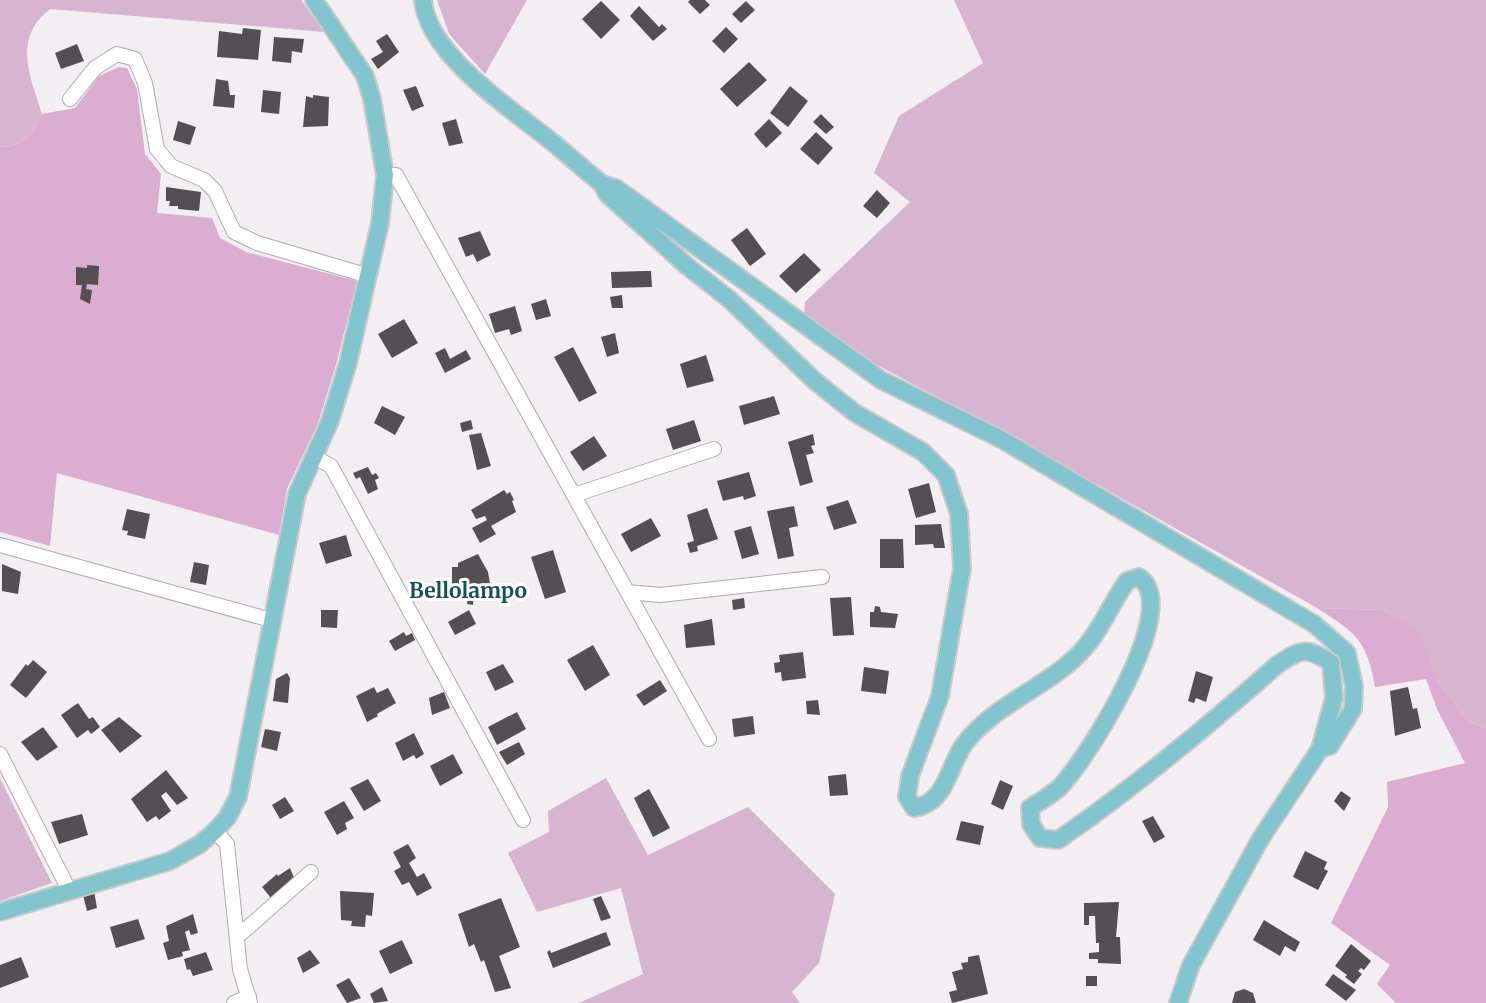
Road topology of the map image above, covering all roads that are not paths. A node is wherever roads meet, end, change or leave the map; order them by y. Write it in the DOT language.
graph roads {
  1 [pos="314,0"];
  2 [pos="423,0"];
  3 [pos="70,99"];
  4 [pos="384,175"];
  5 [pos="602,184"];
  6 [pos="369,276"];
  7 [pos="714,450"];
  8 [pos="314,457"];
  9 [pos="574,495"];
  10 [pos="0,545"];
  11 [pos="822,577"];
  12 [pos="628,592"];
  13 [pos="271,620"];
  14 [pos="709,739"];
  15 [pos="1320,749"];
  16 [pos="0,754"];
  17 [pos="523,820"];
  18 [pos="215,831"];
  19 [pos="311,872"];
  20 [pos="69,890"];
  21 [pos="0,912"];
  22 [pos="237,937"];
  23 [pos="249,1000"];
  24 [pos="234,1003"];
  25 [pos="1178,1003"];
  1 -- 4 [label="main road"];
  2 -- 5 [label="main road"];
  3 -- 6 [label="street"];
  4 -- 6 [label="main road"];
  4 -- 9 [label="street"];
  5 -- 15 [label="main road"];
  5 -- 15 [label="main road"];
  6 -- 8 [label="main road"];
  7 -- 9 [label="street"];
  8 -- 13 [label="main road"];
  8 -- 17 [label="street"];
  9 -- 12 [label="street"];
  10 -- 13 [label="street"];
  11 -- 12 [label="street"];
  12 -- 14 [label="street"];
  13 -- 18 [label="main road"];
  15 -- 25 [label="main road"];
  16 -- 20 [label="street"];
  18 -- 20 [label="main road"];
  18 -- 22 [label="street"];
  19 -- 22 [label="street"];
  20 -- 21 [label="main road"];
  22 -- 23 [label="street"];
  23 -- 24 [label="street"];
}
